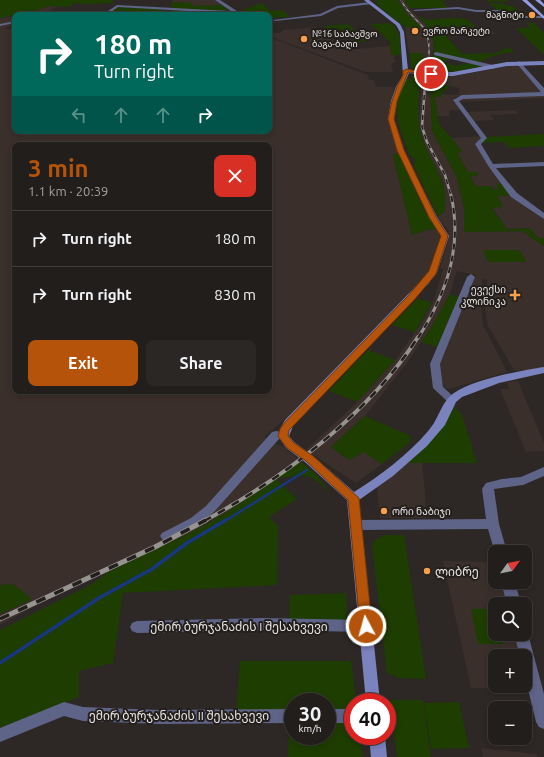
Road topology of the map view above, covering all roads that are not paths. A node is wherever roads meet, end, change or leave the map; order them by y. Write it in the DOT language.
graph roads {
  1 [pos="113,0"];
  2 [pos="217,0"];
  3 [pos="524,0"];
  4 [pos="537,0"];
  5 [pos="368,1"];
  6 [pos="117,6"];
  7 [pos="544,6"];
  8 [pos="168,7"];
  9 [pos="415,10"];
  10 [pos="108,12"];
  11 [pos="166,12"];
  12 [pos="217,12"];
  13 [pos="237,12"];
  14 [pos="543,17"];
  15 [pos="275,20"];
  16 [pos="12,23"];
  17 [pos="0,25"];
  18 [pos="436,54"];
  19 [pos="519,63"];
  20 [pos="544,63"];
  21 [pos="493,67"];
  22 [pos="406,71"];
  23 [pos="544,93"];
  24 [pos="544,164"];
  25 [pos="491,166"];
  26 [pos="544,217"];
  27 [pos="471,276"];
  28 [pos="544,370"];
  29 [pos="452,400"];
  30 [pos="283,436"];
  31 [pos="544,471"];
  32 [pos="353,498"];
  33 [pos="493,524"];
  34 [pos="356,525"];
  35 [pos="166,536"];
  36 [pos="499,545"];
  37 [pos="366,626"];
  38 [pos="136,627"];
  39 [pos="523,641"];
  40 [pos="372,693"];
  41 [pos="284,716"];
  42 [pos="544,722"];
  43 [pos="0,735"];
  44 [pos="378,745"];
  45 [pos="379,757"];
  1 -- 6 [label="street"];
  2 -- 13 [label="street"];
  3 -- 14 [label="main road"];
  4 -- 7 [label="main road"];
  5 -- 15 [label="street"];
  5 -- 22 [label="main road"];
  6 -- 8 [label="street"];
  6 -- 10 [label="street"];
  8 -- 11 [label="street"];
  8 -- 12 [label="street"];
  9 -- 14 [label="street"];
  16 -- 17 [label="street"];
  18 -- 21 [label="street"];
  19 -- 20 [label="main road"];
  19 -- 21 [label="main road"];
  19 -- 23 [label="street"];
  21 -- 22 [label="main road"];
  22 -- 30 [label="main road"];
  23 -- 25 [label="street"];
  24 -- 25 [label="street"];
  25 -- 26 [label="street"];
  27 -- 29 [label="street"];
  28 -- 29 [label="main road"];
  29 -- 32 [label="main road"];
  30 -- 32 [label="main road"];
  30 -- 35 [label="street"];
  31 -- 33 [label="street"];
  32 -- 34 [label="main road"];
  33 -- 34 [label="street"];
  33 -- 36 [label="street"];
  34 -- 37 [label="main road"];
  37 -- 38 [label="street, ემირ ბურჯანაძის I შესახვევი"];
  37 -- 40 [label="main road"];
  39 -- 42 [label="street"];
  41 -- 43 [label="street, ემირ ბურჯანაძის II შესახვევი"];
  44 -- 45 [label="main road"];
}
